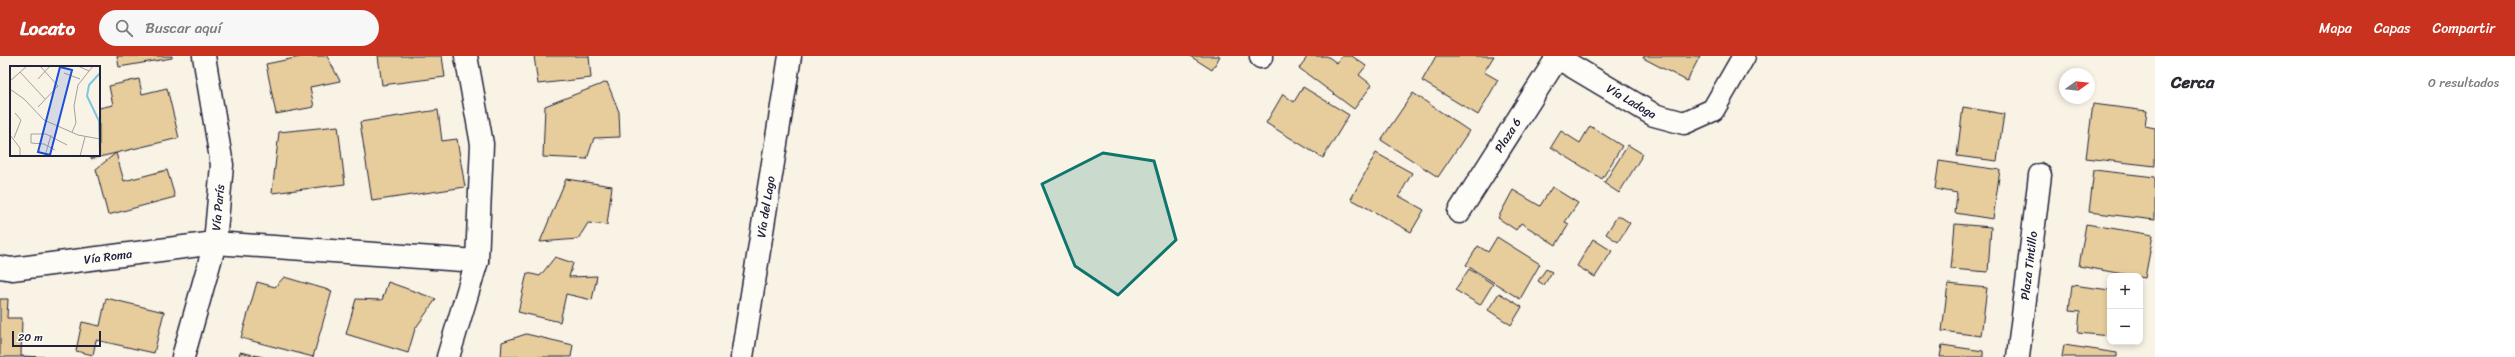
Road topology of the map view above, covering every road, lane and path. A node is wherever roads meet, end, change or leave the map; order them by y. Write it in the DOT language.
graph roads {
  1 [pos="204,56"];
  2 [pos="466,56"];
  3 [pos="790,56"];
  4 [pos="1744,56"];
  5 [pos="1556,57"];
  6 [pos="2040,175"];
  7 [pos="1459,212"];
  8 [pos="216,243"];
  9 [pos="477,261"];
  10 [pos="0,267"];
  11 [pos="183,357"];
  12 [pos="448,357"];
  13 [pos="742,357"];
  14 [pos="2018,357"];
  1 -- 8 [label="street, Vía París"];
  2 -- 9 [label="street"];
  3 -- 13 [label="street, Vía del Lago"];
  4 -- 5 [label="street, Vía Ladoga"];
  5 -- 7 [label="street, Plaza 6"];
  6 -- 14 [label="street, Plaza Tintillo"];
  8 -- 9 [label="street, Vía Roma"];
  8 -- 10 [label="street, Vía Roma"];
  8 -- 11 [label="street, Vía París"];
  9 -- 12 [label="street"];
}
